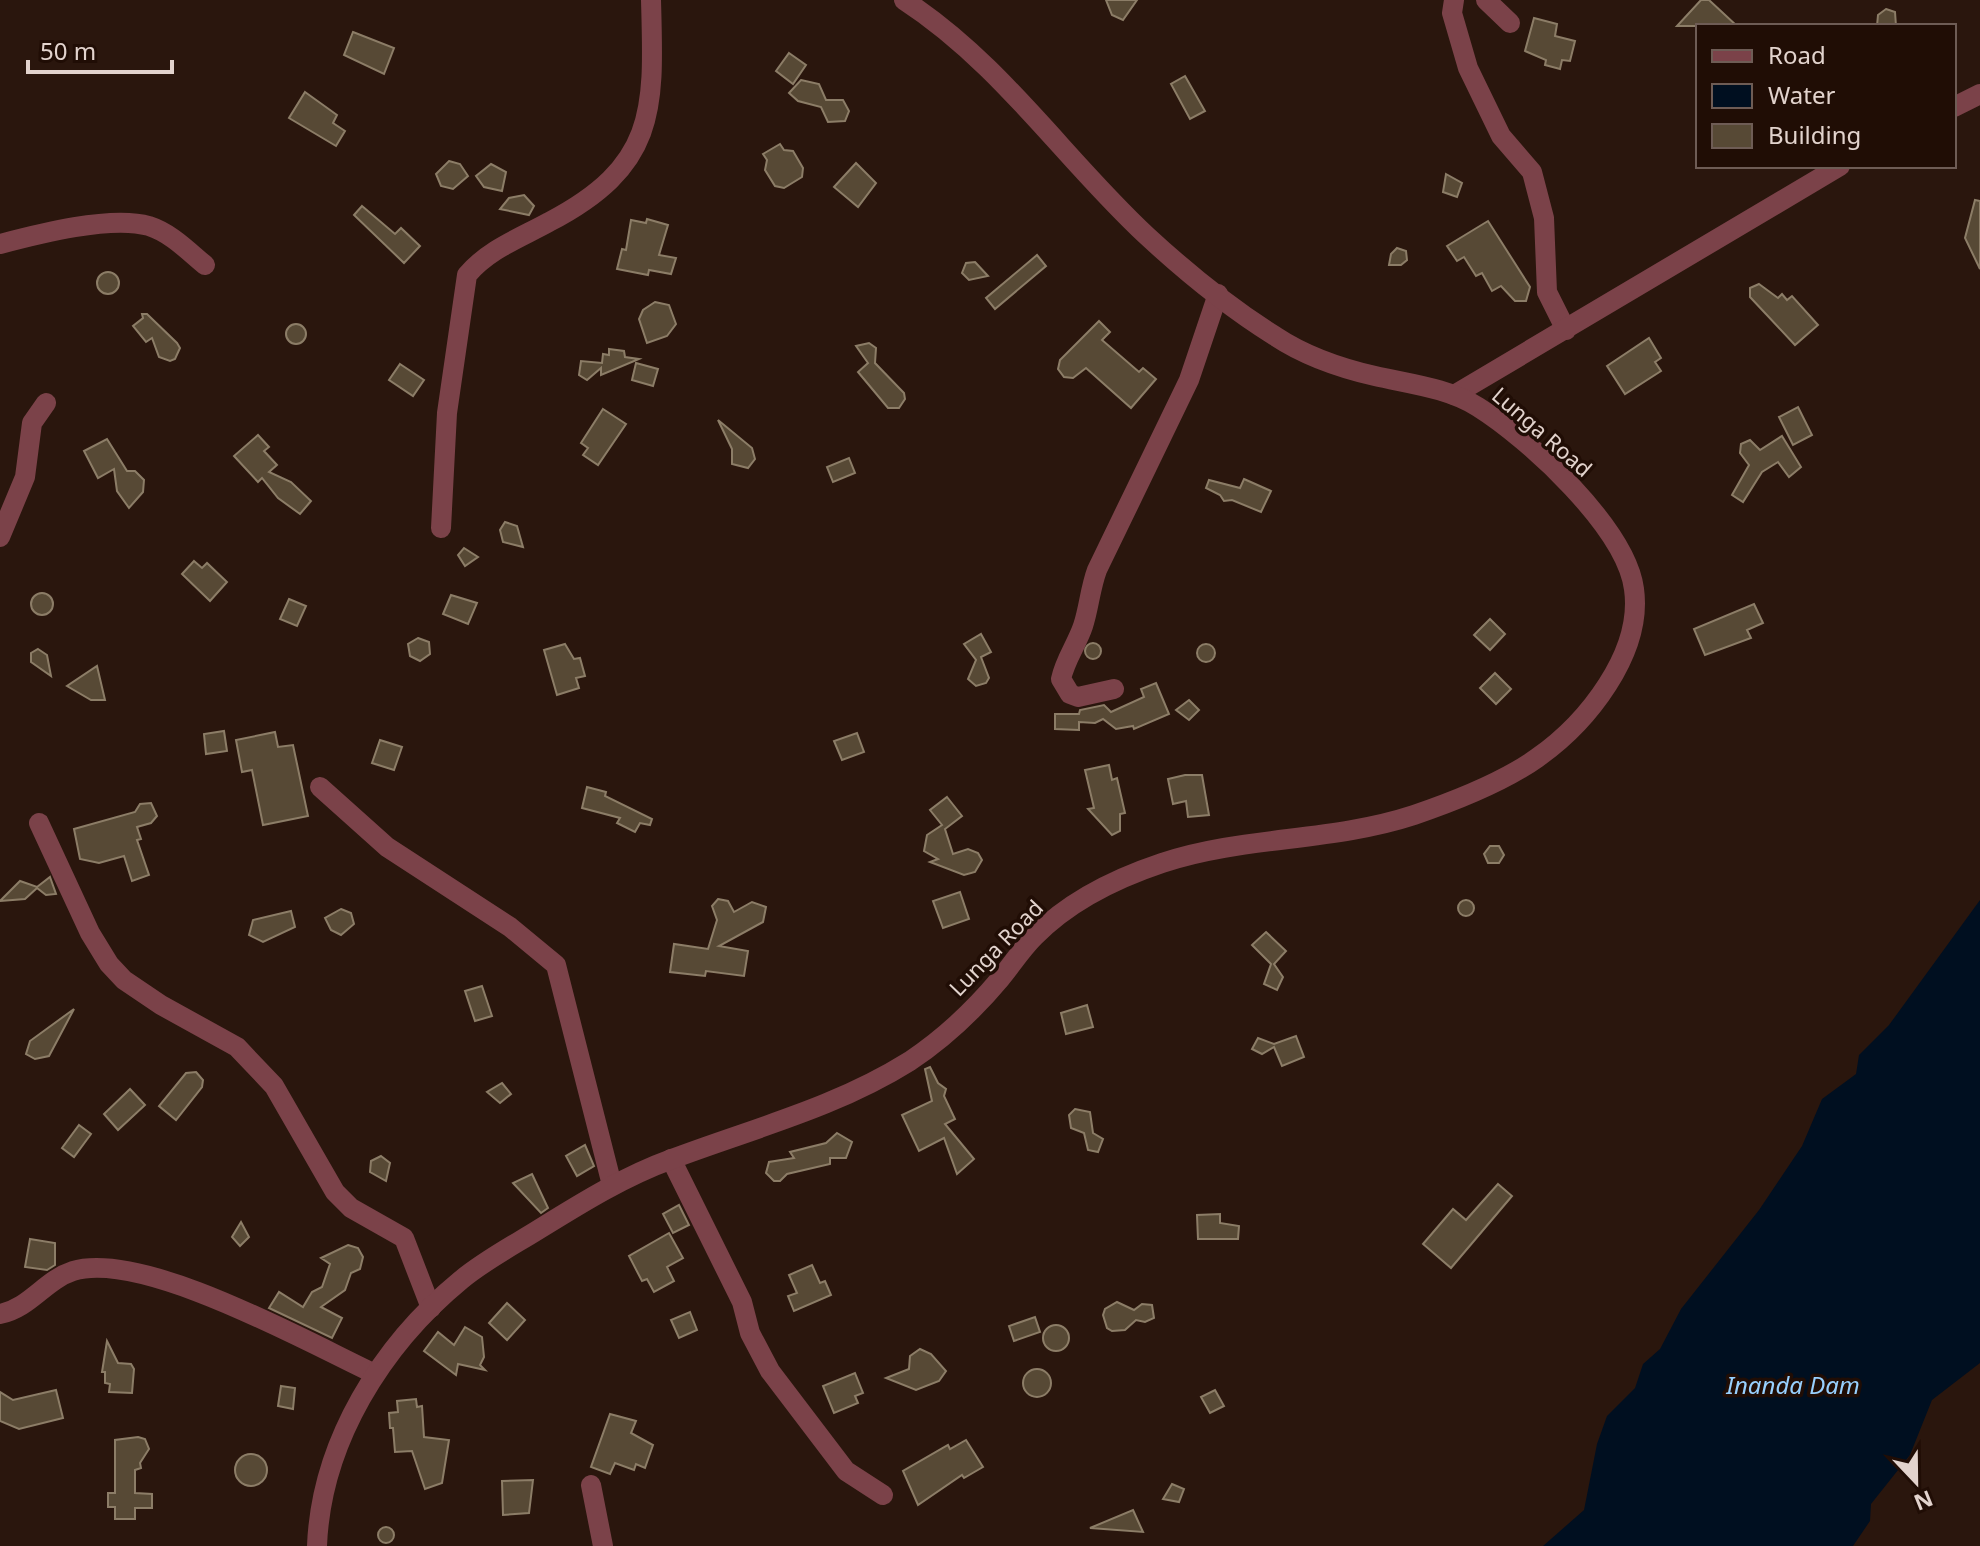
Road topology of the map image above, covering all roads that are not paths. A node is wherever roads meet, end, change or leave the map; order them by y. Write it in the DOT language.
graph roads {
  1 [pos="651,0"];
  2 [pos="904,0"];
  3 [pos="1454,0"];
  4 [pos="1486,0"];
  5 [pos="1510,23"];
  6 [pos="1980,94"];
  7 [pos="1956,106"];
  8 [pos="1837,168"];
  9 [pos="0,244"];
  10 [pos="205,265"];
  11 [pos="1218,294"];
  12 [pos="1566,330"];
  13 [pos="1454,395"];
  14 [pos="46,403"];
  15 [pos="441,528"];
  16 [pos="0,537"];
  17 [pos="1114,689"];
  18 [pos="320,787"];
  19 [pos="39,823"];
  20 [pos="671,1159"];
  21 [pos="612,1185"];
  22 [pos="431,1308"];
  23 [pos="0,1314"];
  24 [pos="375,1374"];
  25 [pos="591,1485"];
  26 [pos="883,1495"];
  27 [pos="317,1546"];
  28 [pos="603,1546"];
  1 -- 15 [label="street"];
  2 -- 11 [label="street, Lunga Road"];
  3 -- 12 [label="street"];
  4 -- 5 [label="street"];
  6 -- 7 [label="street"];
  8 -- 12 [label="street, Lunga Road"];
  9 -- 10 [label="street"];
  11 -- 13 [label="street, Lunga Road"];
  11 -- 17 [label="street"];
  12 -- 13 [label="street, Lunga Road"];
  13 -- 20 [label="street, Lunga Road"];
  14 -- 16 [label="street"];
  18 -- 21 [label="street"];
  19 -- 22 [label="street"];
  20 -- 21 [label="street, Lunga Road"];
  20 -- 26 [label="street"];
  21 -- 22 [label="street, Lunga Road"];
  22 -- 24 [label="street, Lunga Road"];
  23 -- 24 [label="street"];
  24 -- 27 [label="street, Lunga Road"];
  25 -- 28 [label="street"];
}
